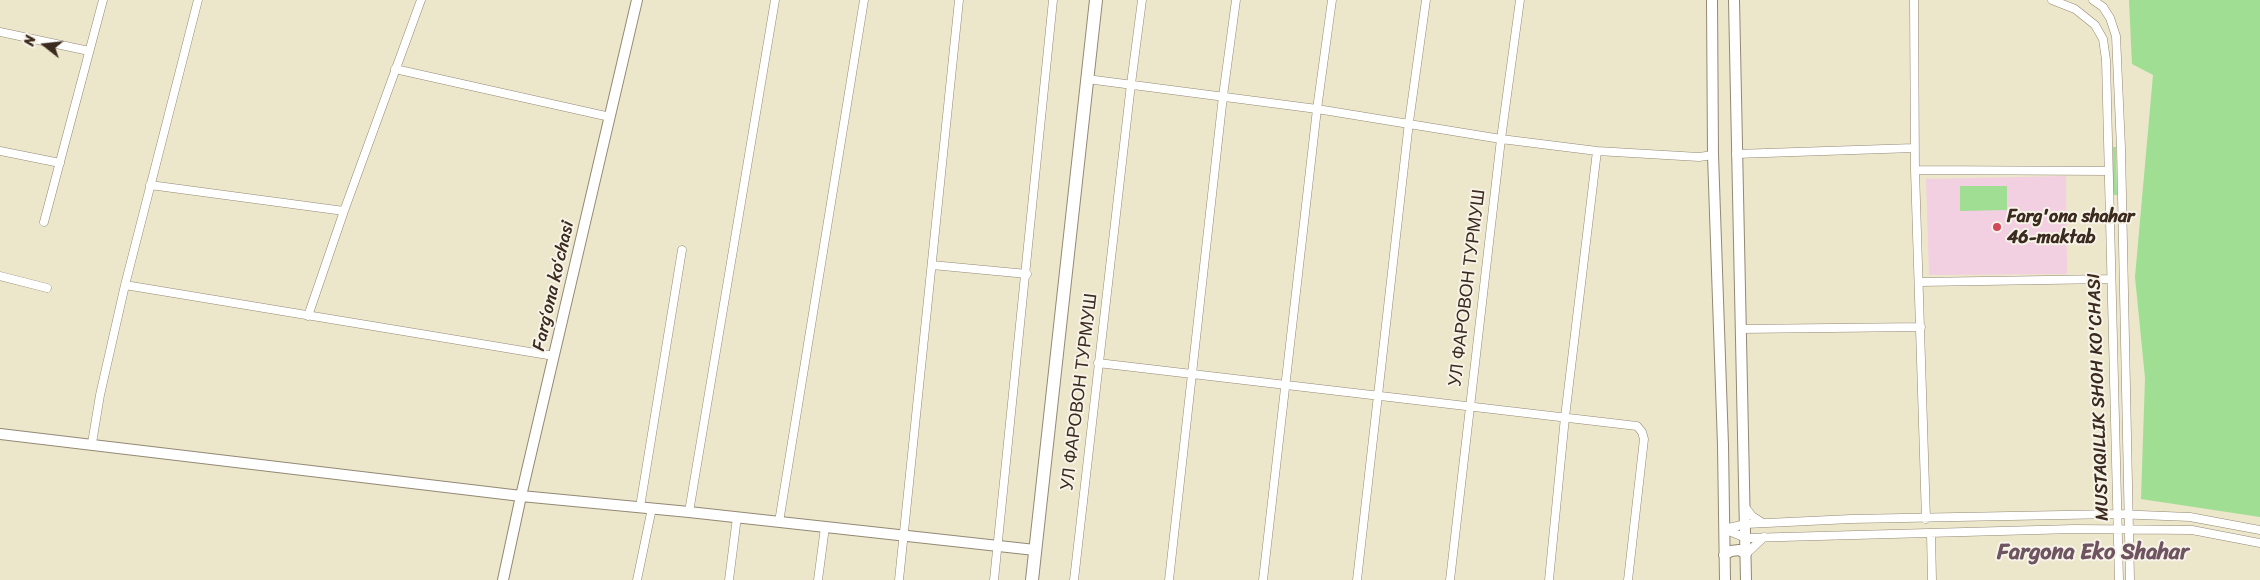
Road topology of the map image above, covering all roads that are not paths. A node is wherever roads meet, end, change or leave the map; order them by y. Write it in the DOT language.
graph roads {
  1 [pos="103,0"];
  2 [pos="198,0"];
  3 [pos="421,0"];
  4 [pos="637,0"];
  5 [pos="775,0"];
  6 [pos="864,0"];
  7 [pos="959,0"];
  8 [pos="1053,0"];
  9 [pos="1096,0"];
  10 [pos="1142,0"];
  11 [pos="1236,0"];
  12 [pos="1332,0"];
  13 [pos="1426,0"];
  14 [pos="1520,0"];
  15 [pos="1712,0"];
  16 [pos="1734,0"];
  17 [pos="1914,0"];
  18 [pos="2054,0"];
  19 [pos="2093,0"];
  20 [pos="0,32"];
  21 [pos="89,52"];
  22 [pos="395,69"];
  23 [pos="1087,79"];
  24 [pos="1130,84"];
  25 [pos="1223,96"];
  26 [pos="1317,109"];
  27 [pos="610,117"];
  28 [pos="1409,122"];
  29 [pos="1501,139"];
  30 [pos="1914,148"];
  31 [pos="1597,151"];
  32 [pos="0,152"];
  33 [pos="1736,154"];
  34 [pos="1713,155"];
  35 [pos="60,163"];
  36 [pos="1915,170"];
  37 [pos="2108,171"];
  38 [pos="150,185"];
  39 [pos="344,211"];
  40 [pos="44,222"];
  41 [pos="682,250"];
  42 [pos="932,265"];
  43 [pos="1027,274"];
  44 [pos="0,276"];
  45 [pos="2110,279"];
  46 [pos="1920,282"];
  47 [pos="124,284"];
  48 [pos="47,288"];
  49 [pos="308,316"];
  50 [pos="1921,327"];
  51 [pos="1740,329"];
  52 [pos="554,356"];
  53 [pos="1098,363"];
  54 [pos="1192,374"];
  55 [pos="1285,386"];
  56 [pos="1378,396"];
  57 [pos="1469,408"];
  58 [pos="1565,417"];
  59 [pos="0,434"];
  60 [pos="92,443"];
  61 [pos="521,496"];
  62 [pos="1745,506"];
  63 [pos="640,507"];
  64 [pos="652,508"];
  65 [pos="689,512"];
  66 [pos="2116,514"];
  67 [pos="2129,515"];
  68 [pos="737,517"];
  69 [pos="1926,519"];
  70 [pos="780,522"];
  71 [pos="1763,523"];
  72 [pos="1746,524"];
  73 [pos="825,527"];
  74 [pos="1724,529"];
  75 [pos="2118,529"];
  76 [pos="2129,529"];
  77 [pos="2260,530"];
  78 [pos="1931,534"];
  79 [pos="903,537"];
  80 [pos="1764,537"];
  81 [pos="1746,538"];
  82 [pos="2260,543"];
  83 [pos="998,547"];
  84 [pos="1035,550"];
  85 [pos="1746,554"];
  86 [pos="1724,555"];
  87 [pos="503,580"];
  88 [pos="637,580"];
  89 [pos="729,580"];
  90 [pos="818,580"];
  91 [pos="899,580"];
  92 [pos="994,580"];
  93 [pos="1032,580"];
  94 [pos="1074,580"];
  95 [pos="1169,580"];
  96 [pos="1263,580"];
  97 [pos="1357,580"];
  98 [pos="1450,580"];
  99 [pos="1549,580"];
  100 [pos="1628,580"];
  101 [pos="1725,580"];
  102 [pos="1746,580"];
  103 [pos="1932,580"];
  104 [pos="2119,580"];
  105 [pos="2130,580"];
  1 -- 21 [label="street"];
  2 -- 38 [label="street"];
  3 -- 22 [label="street"];
  4 -- 27 [label="street, Fargʻona koʻchasi"];
  5 -- 65 [label="street"];
  6 -- 70 [label="street"];
  7 -- 42 [label="street"];
  8 -- 43 [label="street"];
  9 -- 23 [label="main road"];
  10 -- 24 [label="street, УЛ ФАРОВОН ТУРМУШ"];
  11 -- 25 [label="street"];
  12 -- 26 [label="street"];
  13 -- 28 [label="street"];
  14 -- 29 [label="street, УЛ ФАРОВОН ТУРМУШ"];
  15 -- 34 [label="street"];
  16 -- 33 [label="street"];
  17 -- 30 [label="street"];
  18 -- 37 [label="street, MUSTAQILLIK SHOH KO'CHASI"];
  19 -- 67 [label="street, MUSTAQILLIK SHOH KO'CHASI"];
  20 -- 21 [label="street"];
  21 -- 35 [label="street"];
  22 -- 27 [label="street"];
  22 -- 39 [label="street"];
  23 -- 24 [label="street"];
  23 -- 84 [label="main road"];
  24 -- 25 [label="street"];
  24 -- 53 [label="street, УЛ ФАРОВОН ТУРМУШ"];
  25 -- 26 [label="street"];
  25 -- 54 [label="street"];
  26 -- 28 [label="street"];
  26 -- 55 [label="street"];
  27 -- 52 [label="street, Fargʻona koʻchasi"];
  28 -- 29 [label="street"];
  28 -- 56 [label="street"];
  29 -- 31 [label="street"];
  29 -- 57 [label="street, УЛ ФАРОВОН ТУРМУШ"];
  30 -- 33 [label="street"];
  30 -- 36 [label="street"];
  31 -- 34 [label="street"];
  31 -- 58 [label="street"];
  32 -- 35 [label="street"];
  33 -- 51 [label="street"];
  34 -- 74 [label="street"];
  35 -- 40 [label="street"];
  36 -- 37 [label="street"];
  36 -- 46 [label="street"];
  37 -- 45 [label="street, MUSTAQILLIK SHOH KO'CHASI"];
  38 -- 39 [label="street"];
  38 -- 47 [label="street"];
  39 -- 49 [label="street"];
  41 -- 63 [label="street"];
  42 -- 43 [label="street"];
  42 -- 79 [label="street"];
  43 -- 83 [label="street"];
  44 -- 48 [label="street"];
  45 -- 46 [label="street"];
  45 -- 66 [label="street, MUSTAQILLIK SHOH KO'CHASI"];
  46 -- 50 [label="street"];
  47 -- 49 [label="street"];
  47 -- 60 [label="street"];
  49 -- 52 [label="street"];
  50 -- 51 [label="street"];
  50 -- 69 [label="street"];
  51 -- 62 [label="street"];
  52 -- 61 [label="street, Fargʻona koʻchasi"];
  53 -- 54 [label="street"];
  53 -- 94 [label="street, УЛ ФАРОВОН ТУРМУШ"];
  54 -- 55 [label="street"];
  54 -- 95 [label="street"];
  55 -- 56 [label="street"];
  55 -- 96 [label="street"];
  56 -- 57 [label="street"];
  56 -- 97 [label="street"];
  57 -- 58 [label="street"];
  57 -- 98 [label="street, УЛ ФАРОВОН ТУРМУШ"];
  58 -- 99 [label="street"];
  58 -- 100 [label="street"];
  59 -- 60 [label="street"];
  60 -- 61 [label="street"];
  61 -- 63 [label="street"];
  61 -- 87 [label="street, Fargʻona koʻchasi"];
  62 -- 71 [label="street"];
  62 -- 72 [label="street"];
  63 -- 64 [label="street"];
  64 -- 65 [label="street"];
  64 -- 88 [label="street"];
  65 -- 68 [label="street"];
  66 -- 67 [label="street"];
  66 -- 69 [label="street"];
  66 -- 75 [label="street, MUSTAQILLIK SHOH KO'CHASI"];
  67 -- 76 [label="street, MUSTAQILLIK SHOH KO'CHASI"];
  67 -- 77 [label="street"];
  68 -- 70 [label="street"];
  68 -- 89 [label="street"];
  69 -- 71 [label="street"];
  70 -- 73 [label="street"];
  71 -- 72 [label="street"];
  72 -- 74 [label="street"];
  72 -- 81 [label="street"];
  73 -- 79 [label="street"];
  73 -- 90 [label="street"];
  74 -- 81 [label="street"];
  74 -- 86 [label="street"];
  75 -- 76 [label="street"];
  75 -- 78 [label="street"];
  75 -- 104 [label="street, MUSTAQILLIK SHOH KO'CHASI"];
  76 -- 82 [label="street"];
  76 -- 105 [label="street, MUSTAQILLIK SHOH KO'CHASI"];
  78 -- 80 [label="street"];
  78 -- 103 [label="street"];
  79 -- 83 [label="street"];
  79 -- 91 [label="street"];
  80 -- 81 [label="street"];
  80 -- 85 [label="street"];
  81 -- 85 [label="street"];
  83 -- 84 [label="street"];
  83 -- 92 [label="street"];
  84 -- 93 [label="main road"];
  85 -- 86 [label="street"];
  85 -- 102 [label="street"];
  86 -- 101 [label="street"];
}
